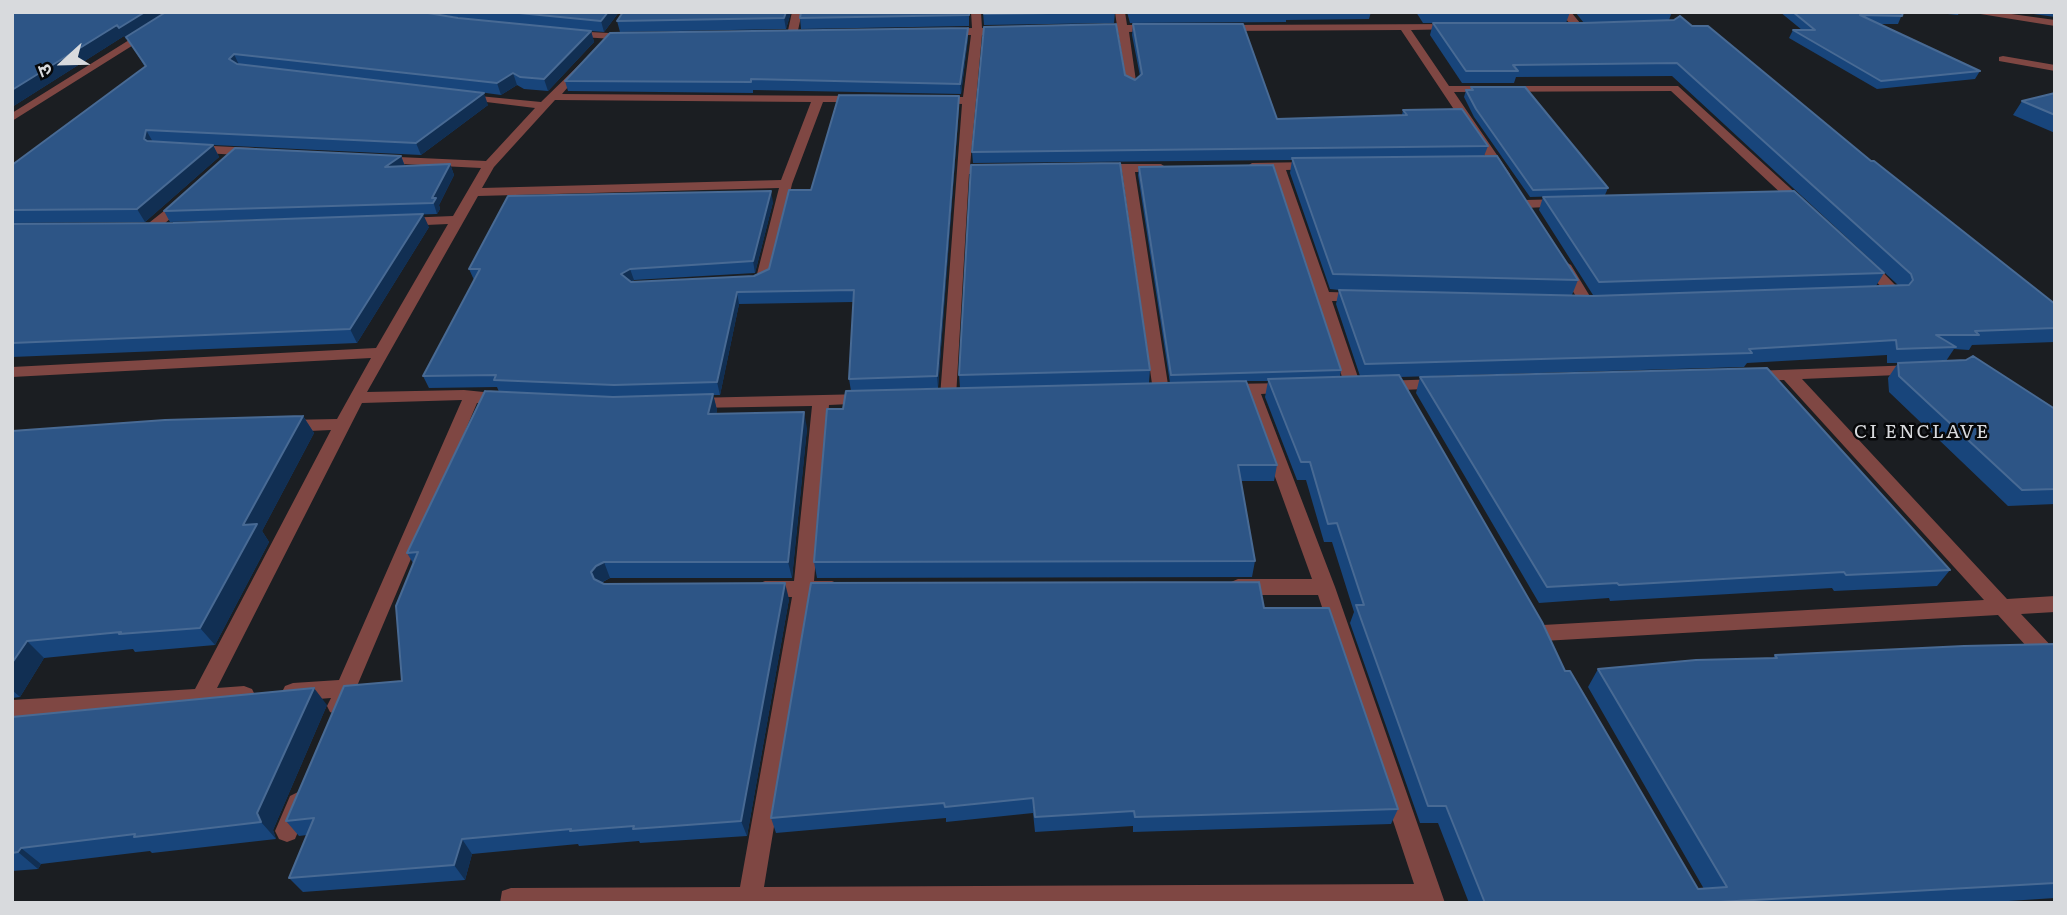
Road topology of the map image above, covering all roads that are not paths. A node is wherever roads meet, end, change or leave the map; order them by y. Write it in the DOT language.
graph roads {
  1 [pos="181,12"];
  2 [pos="797,12"];
  3 [pos="976,12"];
  4 [pos="1120,12"];
  5 [pos="1565,12"];
  6 [pos="1973,12"];
  7 [pos="620,21"];
  8 [pos="2055,23"];
  9 [pos="1404,27"];
  10 [pos="1472,27"];
  11 [pos="1163,28"];
  12 [pos="1203,28"];
  13 [pos="1593,28"];
  14 [pos="1123,29"];
  15 [pos="1567,29"];
  16 [pos="1580,29"];
  17 [pos="1083,30"];
  18 [pos="1017,31"];
  19 [pos="977,32"];
  20 [pos="555,33"];
  21 [pos="938,33"];
  22 [pos="779,35"];
  23 [pos="792,35"];
  24 [pos="806,35"];
  25 [pos="635,37"];
  26 [pos="599,48"];
  27 [pos="2003,59"];
  28 [pos="2055,68"];
  29 [pos="1133,86"];
  30 [pos="1447,89"];
  31 [pos="449,95"];
  32 [pos="818,99"];
  33 [pos="872,99"];
  34 [pos="927,100"];
  35 [pos="968,101"];
  36 [pos="548,102"];
  37 [pos="12,118"];
  38 [pos="184,149"];
  39 [pos="237,152"];
  40 [pos="263,153"];
  41 [pos="369,159"];
  42 [pos="489,165"];
  43 [pos="1320,166"];
  44 [pos="1169,167"];
  45 [pos="1238,167"];
  46 [pos="1279,167"];
  47 [pos="1087,168"];
  48 [pos="1128,168"];
  49 [pos="218,169"];
  50 [pos="1004,169"];
  51 [pos="963,170"];
  52 [pos="786,184"];
  53 [pos="198,186"];
  54 [pos="474,192"];
  55 [pos="1766,197"];
  56 [pos="1793,197"];
  57 [pos="1579,203"];
  58 [pos="1813,215"];
  59 [pos="457,220"];
  60 [pos="388,222"];
  61 [pos="170,229"];
  62 [pos="1853,252"];
  63 [pos="1560,259"];
  64 [pos="729,282"];
  65 [pos="1876,294"];
  66 [pos="1323,296"];
  67 [pos="1378,298"];
  68 [pos="1587,302"];
  69 [pos="381,353"];
  70 [pos="1927,370"];
  71 [pos="12,372"];
  72 [pos="1789,375"];
  73 [pos="1734,377"];
  74 [pos="1455,384"];
  75 [pos="1400,385"];
  76 [pos="1302,387"];
  77 [pos="1251,389"];
  78 [pos="1212,390"];
  79 [pos="1161,391"];
  80 [pos="949,397"];
  81 [pos="356,398"];
  82 [pos="471,398"];
  83 [pos="885,398"];
  84 [pos="524,400"];
  85 [pos="821,400"];
  86 [pos="672,404"];
  87 [pos="1413,409"];
  88 [pos="343,424"];
  89 [pos="274,426"];
  90 [pos="1215,587"];
  91 [pos="1325,587"];
  92 [pos="748,589"];
  93 [pos="803,589"];
  94 [pos="858,589"];
  95 [pos="2055,604"];
  96 [pos="2002,606"];
  97 [pos="1556,656"];
  98 [pos="2055,664"];
  99 [pos="346,688"];
  100 [pos="201,698"];
  101 [pos="12,709"];
  102 [pos="331,724"];
  103 [pos="306,783"];
  104 [pos="287,831"];
  105 [pos="750,899"];
  106 [pos="1432,899"];
  107 [pos="511,900"];
  1 -- 37 [label="street"];
  2 -- 23 [label="street"];
  3 -- 19 [label="street"];
  4 -- 14 [label="street"];
  5 -- 16 [label="street"];
  6 -- 8 [label="street"];
  7 -- 26 [label="street"];
  9 -- 10 [label="street"];
  9 -- 12 [label="street"];
  9 -- 30 [label="street"];
  11 -- 14 [label="street"];
  13 -- 16 [label="street"];
  14 -- 17 [label="street"];
  14 -- 29 [label="street"];
  15 -- 16 [label="street"];
  18 -- 19 [label="street"];
  19 -- 21 [label="street"];
  19 -- 35 [label="street"];
  20 -- 26 [label="street"];
  22 -- 23 [label="street"];
  23 -- 24 [label="street"];
  25 -- 26 [label="street"];
  26 -- 36 [label="street"];
  27 -- 28 [label="street"];
  30 -- 56 [label="street"];
  30 -- 57 [label="street"];
  31 -- 36 [label="street"];
  32 -- 33 [label="street"];
  32 -- 36 [label="street"];
  32 -- 52 [label="street"];
  34 -- 35 [label="street"];
  35 -- 51 [label="street"];
  36 -- 42 [label="street"];
  38 -- 39 [label="street"];
  39 -- 40 [label="street"];
  39 -- 49 [label="street"];
  41 -- 42 [label="street"];
  42 -- 54 [label="street"];
  43 -- 46 [label="street"];
  44 -- 48 [label="street"];
  45 -- 46 [label="street"];
  46 -- 66 [label="street"];
  47 -- 48 [label="street"];
  48 -- 79 [label="street"];
  50 -- 51 [label="street"];
  51 -- 80 [label="street"];
  52 -- 54 [label="street"];
  52 -- 64 [label="street"];
  53 -- 61 [label="street"];
  54 -- 59 [label="street"];
  55 -- 56 [label="street"];
  56 -- 58 [label="street"];
  59 -- 60 [label="street"];
  59 -- 69 [label="street"];
  62 -- 65 [label="street"];
  63 -- 68 [label="street"];
  66 -- 67 [label="street"];
  66 -- 75 [label="street"];
  69 -- 71 [label="street"];
  69 -- 81 [label="street"];
  70 -- 72 [label="street"];
  72 -- 73 [label="street"];
  72 -- 96 [label="street"];
  74 -- 75 [label="street"];
  75 -- 87 [label="street"];
  76 -- 77 [label="street"];
  77 -- 78 [label="street"];
  77 -- 91 [label="street"];
  81 -- 82 [label="street"];
  81 -- 88 [label="street"];
  82 -- 84 [label="street"];
  82 -- 99 [label="street"];
  83 -- 85 [label="street"];
  85 -- 86 [label="street"];
  85 -- 93 [label="street"];
  88 -- 89 [label="street"];
  88 -- 100 [label="street"];
  90 -- 91 [label="street"];
  91 -- 106 [label="street"];
  92 -- 93 [label="street"];
  93 -- 94 [label="street"];
  93 -- 105 [label="street"];
  95 -- 96 [label="street"];
  96 -- 97 [label="street"];
  96 -- 98 [label="street"];
  99 -- 100 [label="street"];
  99 -- 102 [label="street"];
  100 -- 101 [label="street"];
  103 -- 104 [label="street"];
  105 -- 106 [label="street"];
  105 -- 107 [label="street"];
}
